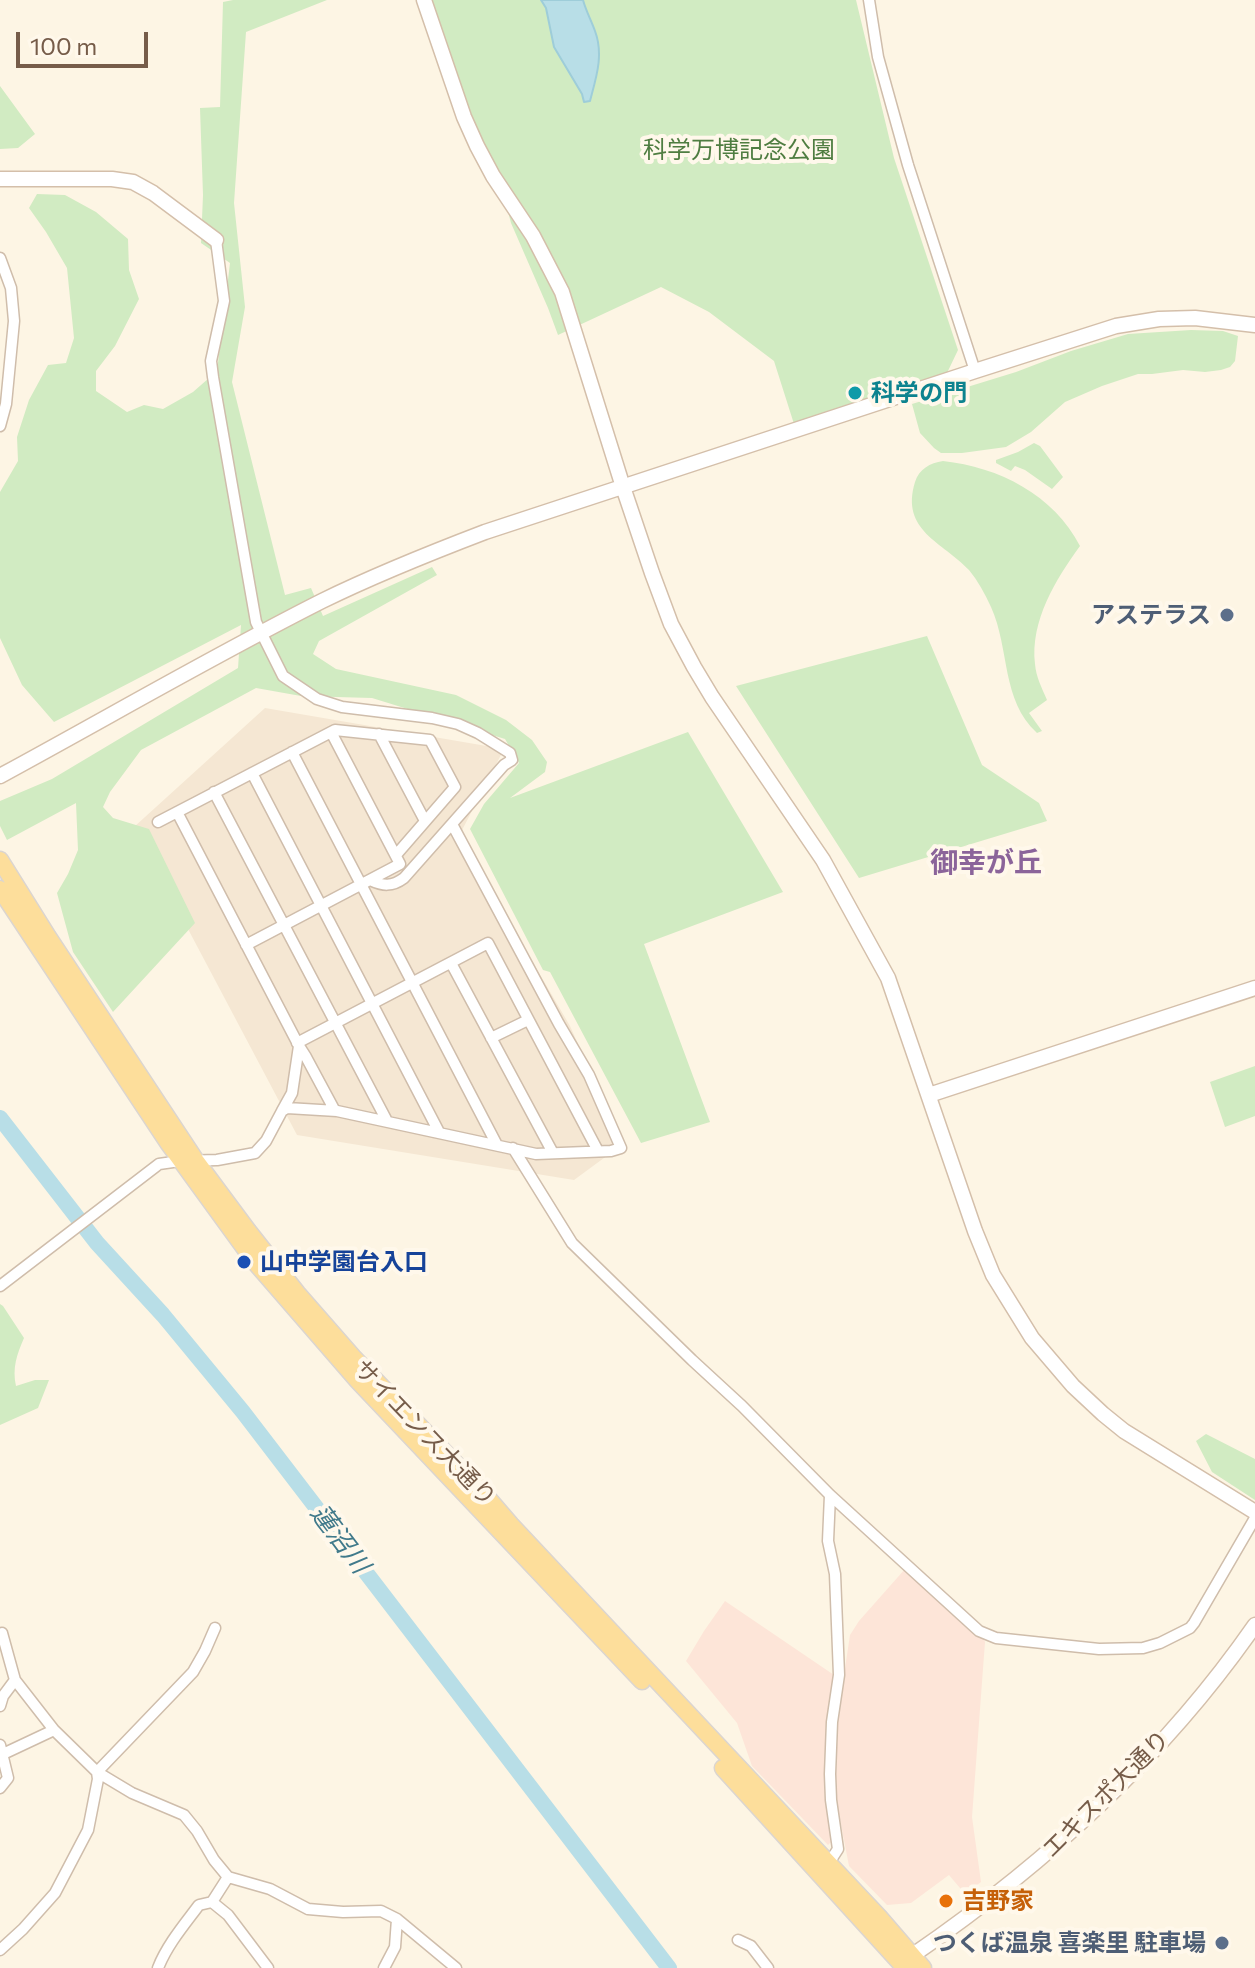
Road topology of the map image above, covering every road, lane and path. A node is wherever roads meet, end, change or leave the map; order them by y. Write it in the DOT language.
graph roads {
  1 [pos="424,0"];
  2 [pos="869,0"];
  3 [pos="0,179"];
  4 [pos="216,240"];
  5 [pos="0,258"];
  6 [pos="1255,325"];
  7 [pos="975,371"];
  8 [pos="4,376"];
  9 [pos="0,426"];
  10 [pos="623,487"];
  11 [pos="260,633"];
  12 [pos="331,732"];
  13 [pos="379,734"];
  14 [pos="292,752"];
  15 [pos="252,773"];
  16 [pos="0,776"];
  17 [pos="214,792"];
  18 [pos="177,812"];
  19 [pos="425,821"];
  20 [pos="158,822"];
  21 [pos="452,824"];
  22 [pos="396,855"];
  23 [pos="0,860"];
  24 [pos="365,882"];
  25 [pos="0,889"];
  26 [pos="321,906"];
  27 [pos="284,925"];
  28 [pos="246,945"];
  29 [pos="451,963"];
  30 [pos="412,983"];
  31 [pos="1255,988"];
  32 [pos="372,1004"];
  33 [pos="528,1020"];
  34 [pos="335,1023"];
  35 [pos="491,1038"];
  36 [pos="298,1045"];
  37 [pos="929,1095"];
  38 [pos="282,1111"];
  39 [pos="335,1111"];
  40 [pos="387,1121"];
  41 [pos="439,1132"];
  42 [pos="497,1145"];
  43 [pos="513,1148"];
  44 [pos="598,1151"];
  45 [pos="553,1153"];
  46 [pos="188,1161"];
  47 [pos="0,1286"];
  48 [pos="830,1495"];
  49 [pos="1255,1512"];
  50 [pos="1255,1518"];
  51 [pos="1255,1625"];
  52 [pos="215,1628"];
  53 [pos="0,1634"];
  54 [pos="15,1680"];
  55 [pos="0,1706"];
  56 [pos="54,1730"];
  57 [pos="1,1750"];
  58 [pos="97,1772"];
  59 [pos="0,1788"];
  60 [pos="824,1868"];
  61 [pos="228,1877"];
  62 [pos="212,1902"];
  63 [pos="397,1919"];
  64 [pos="738,1940"];
  65 [pos="0,1950"];
  66 [pos="907,1964"];
  67 [pos="158,1968"];
  68 [pos="268,1968"];
  69 [pos="384,1968"];
  70 [pos="456,1968"];
  71 [pos="768,1968"];
  1 -- 10 [label="street"];
  2 -- 7 [label="street"];
  3 -- 4 [label="street"];
  4 -- 11 [label="street"];
  5 -- 8 [label="street"];
  6 -- 7 [label="street"];
  7 -- 10 [label="street"];
  8 -- 9 [label="street"];
  10 -- 11 [label="street"];
  10 -- 37 [label="street"];
  11 -- 16 [label="street"];
  11 -- 21 [label="street"];
  12 -- 13 [label="street"];
  12 -- 14 [label="street"];
  12 -- 22 [label="street"];
  13 -- 19 [label="street"];
  13 -- 19 [label="street"];
  14 -- 15 [label="street"];
  14 -- 24 [label="street"];
  15 -- 17 [label="street"];
  15 -- 26 [label="street"];
  17 -- 18 [label="street"];
  17 -- 27 [label="street"];
  18 -- 20 [label="street"];
  18 -- 28 [label="street"];
  19 -- 22 [label="street"];
  21 -- 24 [label="street"];
  21 -- 44 [label="street"];
  22 -- 24 [label="street"];
  23 -- 46 [label="main road, サイエンス大通り"];
  24 -- 26 [label="street"];
  24 -- 30 [label="street"];
  25 -- 46 [label="main road, サイエンス大通り"];
  26 -- 27 [label="street"];
  26 -- 32 [label="street"];
  27 -- 28 [label="street"];
  27 -- 34 [label="street"];
  28 -- 36 [label="street"];
  29 -- 30 [label="street"];
  29 -- 33 [label="street"];
  29 -- 35 [label="street"];
  30 -- 32 [label="street"];
  30 -- 42 [label="street"];
  31 -- 37 [label="street"];
  32 -- 34 [label="street"];
  32 -- 41 [label="street"];
  33 -- 35 [label="street"];
  33 -- 44 [label="street"];
  34 -- 36 [label="street"];
  34 -- 40 [label="street"];
  35 -- 45 [label="street"];
  36 -- 38 [label="street"];
  36 -- 39 [label="street"];
  37 -- 49 [label="street"];
  38 -- 39 [label="street"];
  38 -- 46 [label="street"];
  39 -- 40 [label="street"];
  40 -- 41 [label="street"];
  41 -- 42 [label="street"];
  42 -- 43 [label="street"];
  43 -- 45 [label="street"];
  43 -- 48 [label="street"];
  44 -- 45 [label="street"];
  46 -- 47 [label="street"];
  46 -- 60 [label="main road, サイエンス大通り"];
  48 -- 50 [label="street"];
  48 -- 60 [label="street"];
  51 -- 66 [label="street, エキスポ大通り"];
  52 -- 58 [label="street"];
  53 -- 54 [label="street"];
  54 -- 55 [label="street"];
  54 -- 56 [label="street"];
  56 -- 57 [label="street"];
  56 -- 58 [label="street"];
  57 -- 59 [label="street"];
  58 -- 61 [label="street"];
  58 -- 65 [label="street"];
  60 -- 66 [label="main road, サイエンス大通り"];
  61 -- 62 [label="street"];
  61 -- 63 [label="street"];
  62 -- 67 [label="street"];
  62 -- 68 [label="street"];
  63 -- 69 [label="street"];
  63 -- 70 [label="street"];
  64 -- 71 [label="street"];
}
